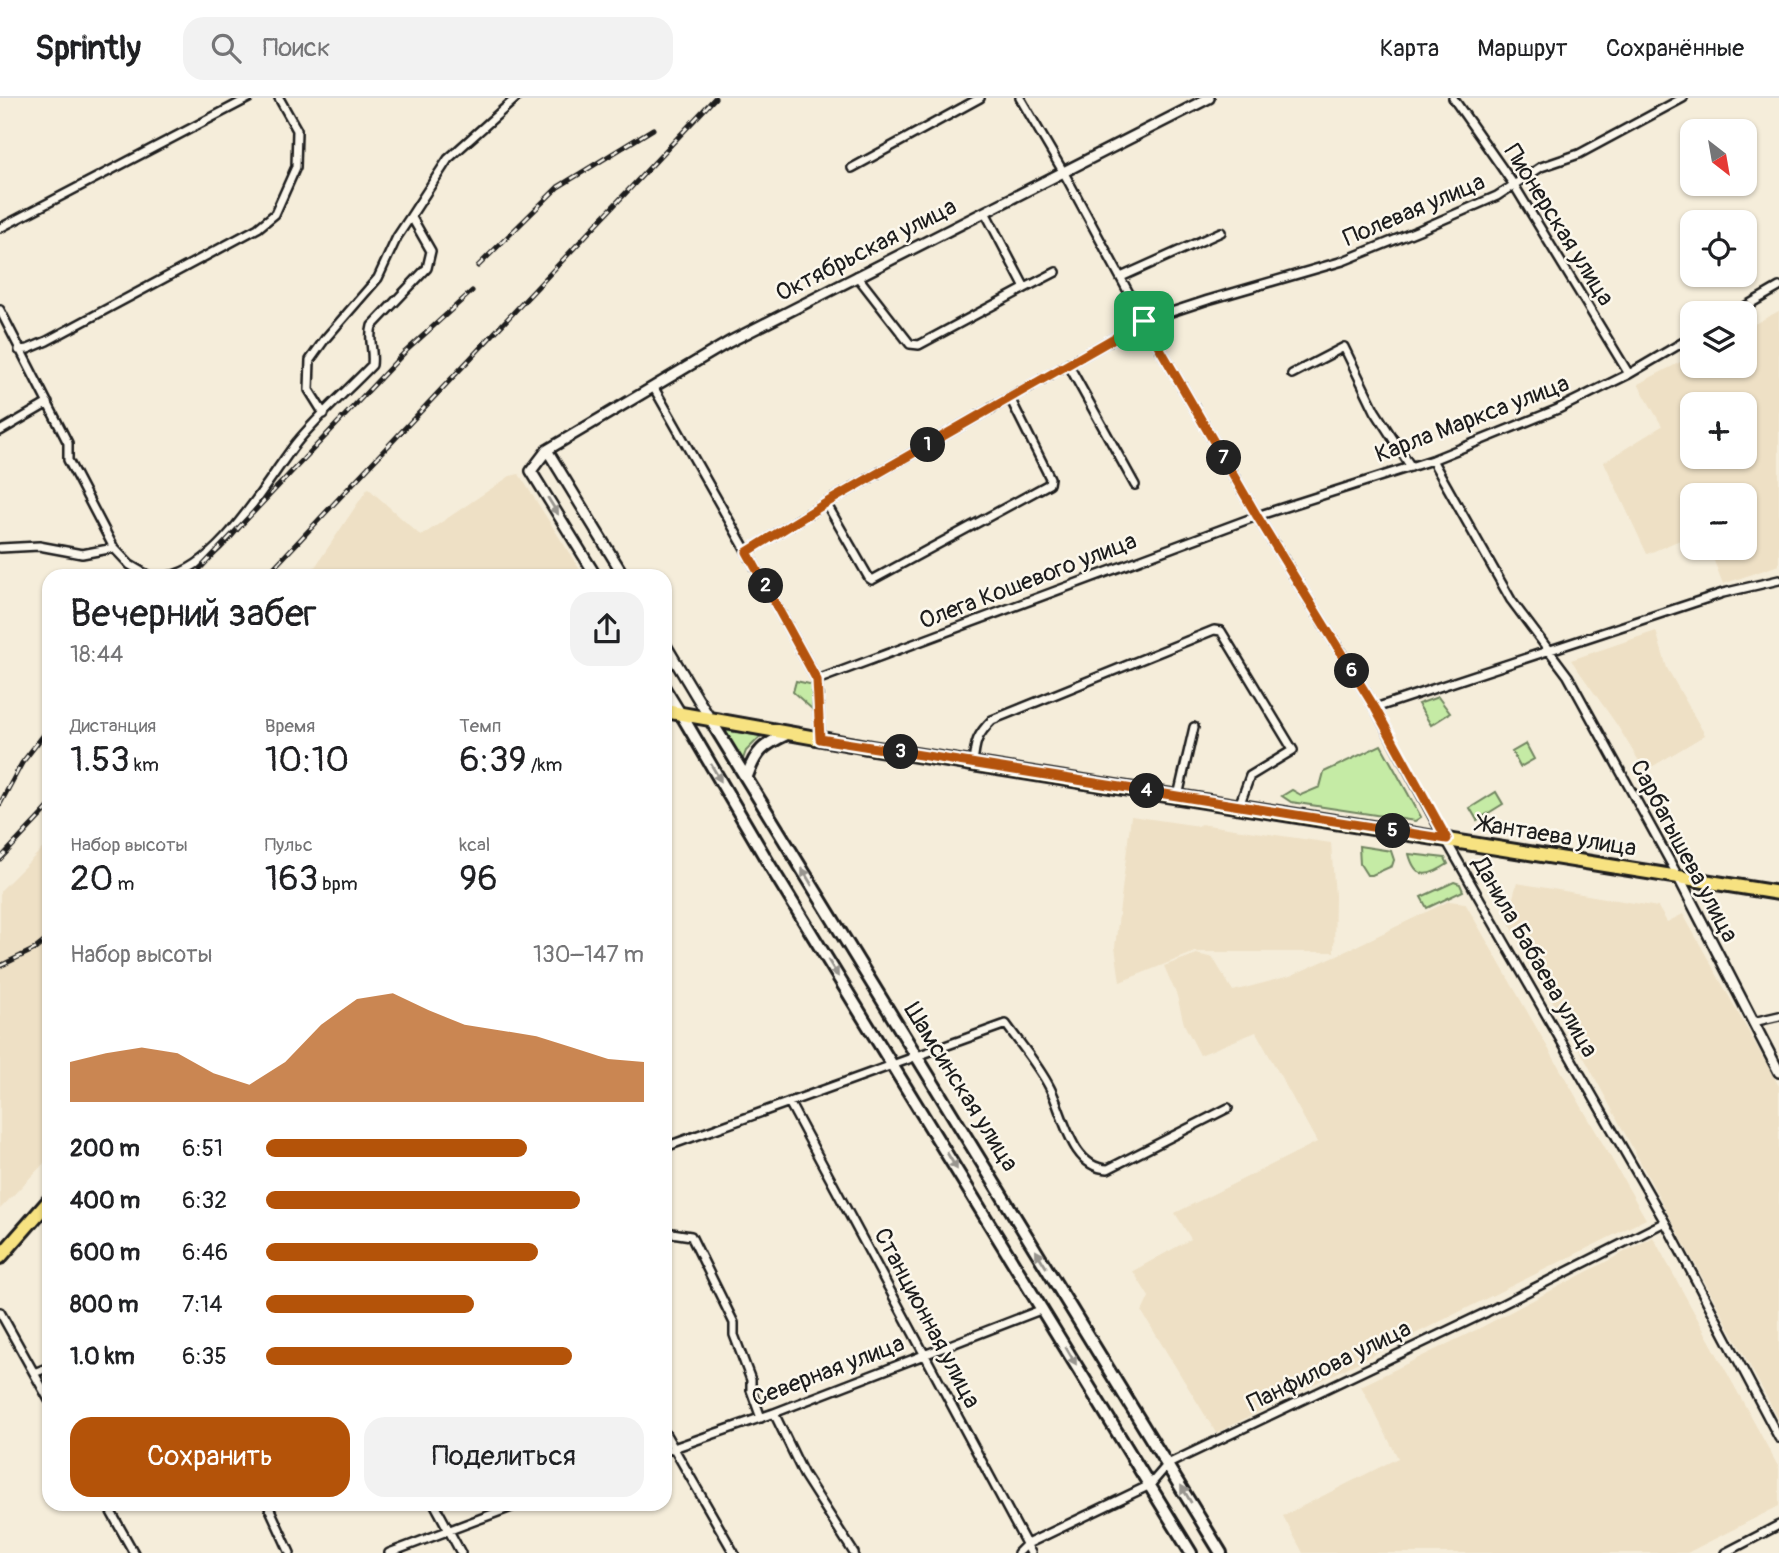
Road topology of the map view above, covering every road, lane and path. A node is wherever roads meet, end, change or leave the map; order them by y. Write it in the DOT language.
graph roads {
  1 [pos="249,98"];
  2 [pos="279,98"];
  3 [pos="516,98"];
  4 [pos="980,98"];
  5 [pos="1020,98"];
  6 [pos="1209,98"];
  7 [pos="1453,98"];
  8 [pos="1682,98"];
  9 [pos="1670,101"];
  10 [pos="852,168"];
  11 [pos="1064,173"];
  12 [pos="1514,185"];
  13 [pos="985,212"];
  14 [pos="411,216"];
  15 [pos="0,228"];
  16 [pos="1221,232"];
  17 [pos="1056,272"];
  18 [pos="857,276"];
  19 [pos="1121,277"];
  20 [pos="1025,288"];
  21 [pos="1779,288"];
  22 [pos="1756,301"];
  23 [pos="0,310"];
  24 [pos="1144,321"];
  25 [pos="1680,344"];
  26 [pos="19,350"];
  27 [pos="1068,364"];
  28 [pos="1292,374"];
  29 [pos="1629,374"];
  30 [pos="654,388"];
  31 [pos="1010,398"];
  32 [pos="48,403"];
  33 [pos="324,414"];
  34 [pos="0,431"];
  35 [pos="547,450"];
  36 [pos="1432,460"];
  37 [pos="1411,467"];
  38 [pos="1135,485"];
  39 [pos="826,503"];
  40 [pos="1255,517"];
  41 [pos="0,548"];
  42 [pos="114,548"];
  43 [pos="747,552"];
  44 [pos="137,569"];
  45 [pos="188,569"];
  46 [pos="592,569"];
  47 [pos="620,569"];
  48 [pos="1779,580"];
  49 [pos="1550,652"];
  50 [pos="672,656"];
  51 [pos="817,680"];
  52 [pos="672,699"];
  53 [pos="1375,708"];
  54 [pos="672,712"];
  55 [pos="681,714"];
  56 [pos="710,719"];
  57 [pos="1194,727"];
  58 [pos="787,734"];
  59 [pos="820,739"];
  60 [pos="973,764"];
  61 [pos="747,776"];
  62 [pos="1178,796"];
  63 [pos="1240,806"];
  64 [pos="1447,839"];
  65 [pos="1678,876"];
  66 [pos="1779,892"];
  67 [pos="1779,1016"];
  68 [pos="1753,1022"];
  69 [pos="917,1056"];
  70 [pos="893,1065"];
  71 [pos="1779,1072"];
  72 [pos="789,1102"];
  73 [pos="1228,1108"];
  74 [pos="672,1144"];
  75 [pos="42,1209"];
  76 [pos="1665,1222"];
  77 [pos="672,1233"];
  78 [pos="0,1257"];
  79 [pos="1043,1309"];
  80 [pos="0,1312"];
  81 [pos="925,1354"];
  82 [pos="42,1370"];
  83 [pos="34,1373"];
  84 [pos="42,1387"];
  85 [pos="774,1413"];
  86 [pos="761,1418"];
  87 [pos="1779,1438"];
  88 [pos="673,1448"];
  89 [pos="1168,1465"];
  90 [pos="1150,1485"];
  91 [pos="110,1511"];
  92 [pos="271,1511"];
  93 [pos="438,1511"];
  94 [pos="500,1511"];
  95 [pos="1779,1525"];
  96 [pos="449,1530"];
  97 [pos="1027,1544"];
  98 [pos="134,1553"];
  99 [pos="290,1553"];
  100 [pos="389,1553"];
  101 [pos="461,1553"];
  102 [pos="734,1553"];
  103 [pos="854,1553"];
  104 [pos="1018,1553"];
  105 [pos="1031,1553"];
  106 [pos="1191,1553"];
  107 [pos="1221,1553"];
  108 [pos="1724,1553"];
  1 -- 15 [label="street"];
  2 -- 26 [label="street"];
  3 -- 14 [label="street"];
  4 -- 10 [label="street"];
  5 -- 11 [label="street, Данила Бабаева улица"];
  6 -- 11 [label="street, Октябрьская улица"];
  7 -- 12 [label="street, Пионерская улица"];
  8 -- 9 [label="street, Полевая улица"];
  9 -- 12 [label="street, Полевая улица"];
  11 -- 13 [label="street, Октябрьская улица"];
  11 -- 19 [label="street, Данила Бабаева улица"];
  12 -- 24 [label="street, Полевая улица"];
  12 -- 29 [label="street, Пионерская улица"];
  13 -- 18 [label="street, Октябрьская улица"];
  13 -- 20 [label="street"];
  14 -- 33 [label="street"];
  14 -- 33 [label="street"];
  16 -- 19 [label="street"];
  17 -- 20 [label="street"];
  18 -- 20 [label="street"];
  18 -- 30 [label="street, Октябрьская улица"];
  19 -- 24 [label="street, Данила Бабаева улица"];
  21 -- 22 [label="street"];
  23 -- 26 [label="street"];
  24 -- 27 [label="street, Полевая улица"];
  24 -- 40 [label="street, Данила Бабаева улица"];
  25 -- 29 [label="street, Карла Маркса улица"];
  26 -- 32 [label="street"];
  27 -- 31 [label="street, Полевая улица"];
  27 -- 38 [label="street"];
  28 -- 37 [label="street"];
  29 -- 36 [label="street, Карла Маркса улица"];
  30 -- 35 [label="street, Октябрьская улица"];
  30 -- 43 [label="street"];
  31 -- 39 [label="street, Полевая улица"];
  31 -- 39 [label="street"];
  32 -- 34 [label="street"];
  32 -- 42 [label="street"];
  33 -- 45 [label="street"];
  35 -- 46 [label="street, one-way"];
  35 -- 47 [label="street"];
  36 -- 37 [label="street, Карла Маркса улица"];
  36 -- 49 [label="street, Сарбагышева улица"];
  37 -- 40 [label="street, Карла Маркса улица"];
  39 -- 43 [label="street, Полевая улица"];
  40 -- 51 [label="street, Олега Кошевого улица"];
  40 -- 53 [label="street, Данила Бабаева улица"];
  41 -- 42 [label="street"];
  42 -- 44 [label="street"];
  43 -- 51 [label="street"];
  48 -- 49 [label="street"];
  49 -- 53 [label="street"];
  49 -- 65 [label="street, Сарбагышева улица"];
  50 -- 56 [label="street, Шамсинская улица"];
  51 -- 59 [label="street"];
  52 -- 55 [label="street, Шамсинская улица"];
  53 -- 64 [label="street, Данила Бабаева улица"];
  54 -- 55 [label="main road, Жантаева улица"];
  55 -- 56 [label="main road, Жантаева улица"];
  55 -- 70 [label="main road, Шамсинская улица, one-way"];
  56 -- 58 [label="main road, Жантаева улица"];
  56 -- 61 [label="main road, Шамсинская улица"];
  57 -- 62 [label="street"];
  58 -- 59 [label="main road, Жантаева улица"];
  58 -- 61 [label="main road"];
  59 -- 60 [label="main road, Жантаева улица"];
  60 -- 62 [label="main road, Жантаева улица"];
  60 -- 63 [label="street"];
  69 -- 61 [label="main road, Шамсинская улица, one-way"];
  62 -- 63 [label="main road, Жантаева улица"];
  63 -- 64 [label="main road, Жантаева улица"];
  64 -- 65 [label="main road, Жантаева улица"];
  64 -- 76 [label="street, Данила Бабаева улица"];
  65 -- 66 [label="main road, Жантаева улица"];
  65 -- 68 [label="street, Сарбагышева улица"];
  67 -- 68 [label="street"];
  68 -- 71 [label="street, Сарбагышева улица"];
  69 -- 70 [label="street"];
  69 -- 73 [label="street"];
  89 -- 69 [label="main road, Шамсинская улица, one-way"];
  70 -- 72 [label="street"];
  70 -- 79 [label="main road, Шамсинская улица, one-way"];
  72 -- 74 [label="street"];
  72 -- 81 [label="street, Станционная улица"];
  75 -- 78 [label="main road"];
  76 -- 87 [label="street, Данила Бабаева улица"];
  76 -- 89 [label="street, Панфилова улица"];
  77 -- 86 [label="street"];
  79 -- 81 [label="street, Северная улица"];
  79 -- 90 [label="main road, Шамсинская улица, one-way"];
  80 -- 83 [label="street"];
  81 -- 85 [label="street, Северная улица"];
  81 -- 97 [label="street, Станционная улица"];
  82 -- 83 [label="street"];
  83 -- 84 [label="street"];
  85 -- 86 [label="street, Северная улица"];
  85 -- 103 [label="street"];
  86 -- 88 [label="street, Северная улица"];
  88 -- 102 [label="street"];
  89 -- 90 [label="street, Панфилова улица"];
  107 -- 89 [label="main road, Шамсинская улица, one-way"];
  90 -- 97 [label="street, Панфилова улица"];
  90 -- 106 [label="main road, Шамсинская улица"];
  91 -- 98 [label="street"];
  92 -- 99 [label="street"];
  93 -- 96 [label="street"];
  94 -- 96 [label="street"];
  95 -- 108 [label="street"];
  96 -- 100 [label="street"];
  96 -- 101 [label="street"];
  97 -- 104 [label="street, Панфилова улица"];
  97 -- 105 [label="street, Станционная улица"];
}
